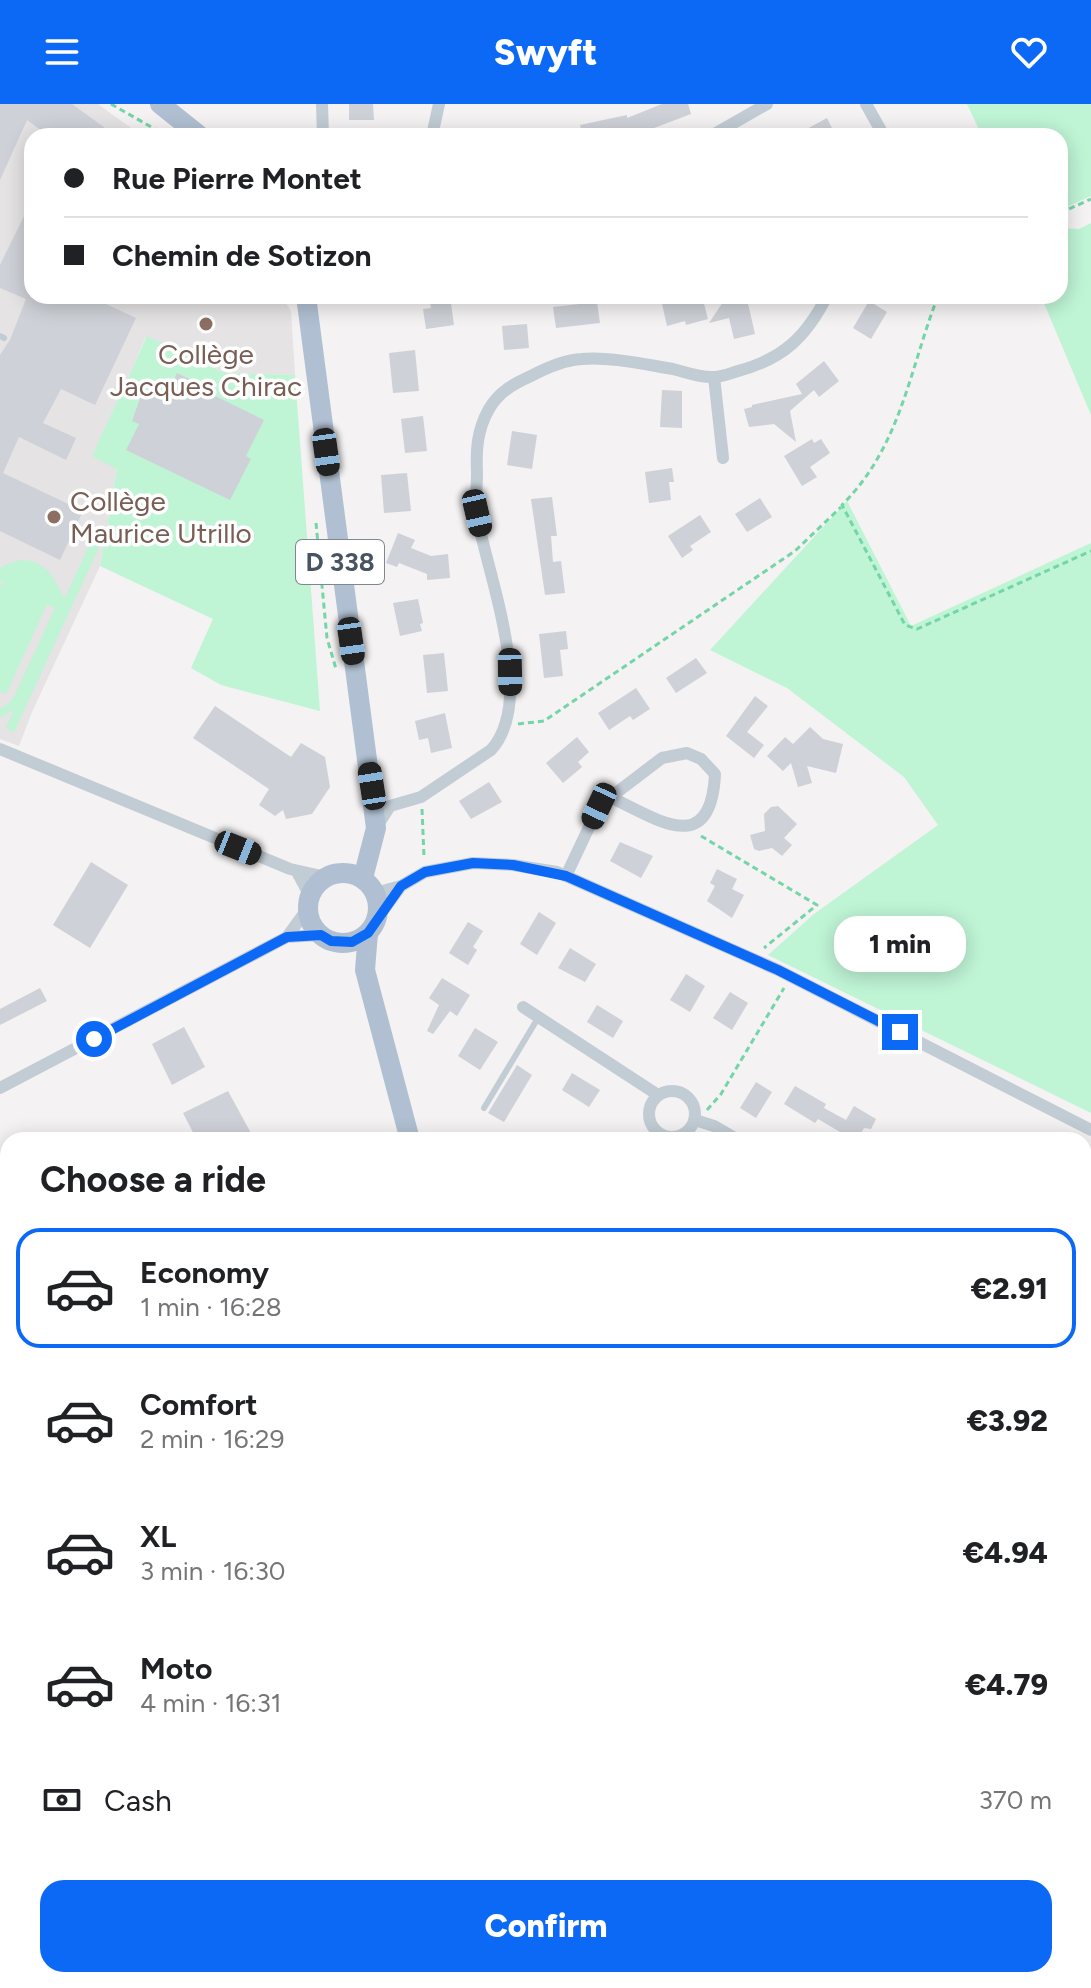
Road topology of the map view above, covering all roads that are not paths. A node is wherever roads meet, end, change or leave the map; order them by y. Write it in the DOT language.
graph roads {
  1 [pos="160,104"];
  2 [pos="322,104"];
  3 [pos="439,104"];
  4 [pos="767,104"];
  5 [pos="866,104"];
  6 [pos="190,128"];
  7 [pos="323,128"];
  8 [pos="434,128"];
  9 [pos="725,128"];
  10 [pos="880,128"];
  11 [pos="307,304"];
  12 [pos="823,304"];
  13 [pos="714,377"];
  14 [pos="723,458"];
  15 [pos="0,749"];
  16 [pos="610,797"];
  17 [pos="376,828"];
  18 [pos="297,872"];
  19 [pos="566,876"];
  20 [pos="352,880"];
  21 [pos="401,886"];
  22 [pos="309,902"];
  23 [pos="372,926"];
  24 [pos="321,935"];
  25 [pos="287,937"];
  26 [pos="343,943"];
  27 [pos="365,970"];
  28 [pos="523,1007"];
  29 [pos="538,1017"];
  30 [pos="0,1088"];
  31 [pos="658,1095"];
  32 [pos="484,1108"];
  33 [pos="695,1116"];
  34 [pos="1091,1130"];
  35 [pos="408,1132"];
  36 [pos="656,1132"];
  37 [pos="685,1132"];
  38 [pos="724,1132"];
  1 -- 6 [label="main road"];
  2 -- 7 [label="street"];
  3 -- 8 [label="street"];
  4 -- 9 [label="street"];
  5 -- 10 [label="street"];
  11 -- 17 [label="main road, D 338"];
  12 -- 13 [label="street"];
  13 -- 14 [label="street"];
  13 -- 17 [label="street"];
  15 -- 18 [label="street"];
  16 -- 16 [label="street"];
  16 -- 19 [label="street"];
  17 -- 20 [label="main road, D 338"];
  18 -- 20 [label="street"];
  18 -- 22 [label="street"];
  19 -- 21 [label="street"];
  19 -- 34 [label="street"];
  20 -- 21 [label="street"];
  20 -- 22 [label="main road"];
  20 -- 23 [label="main road"];
  21 -- 23 [label="street"];
  22 -- 24 [label="main road"];
  22 -- 25 [label="street"];
  23 -- 26 [label="main road"];
  23 -- 27 [label="main road"];
  24 -- 25 [label="street"];
  24 -- 26 [label="main road"];
  25 -- 30 [label="street"];
  26 -- 27 [label="main road"];
  27 -- 35 [label="main road"];
  28 -- 29 [label="street"];
  29 -- 31 [label="street"];
  29 -- 32 [label="lane"];
  31 -- 33 [label="street"];
  31 -- 36 [label="street"];
  33 -- 37 [label="street"];
  33 -- 38 [label="street"];
}
